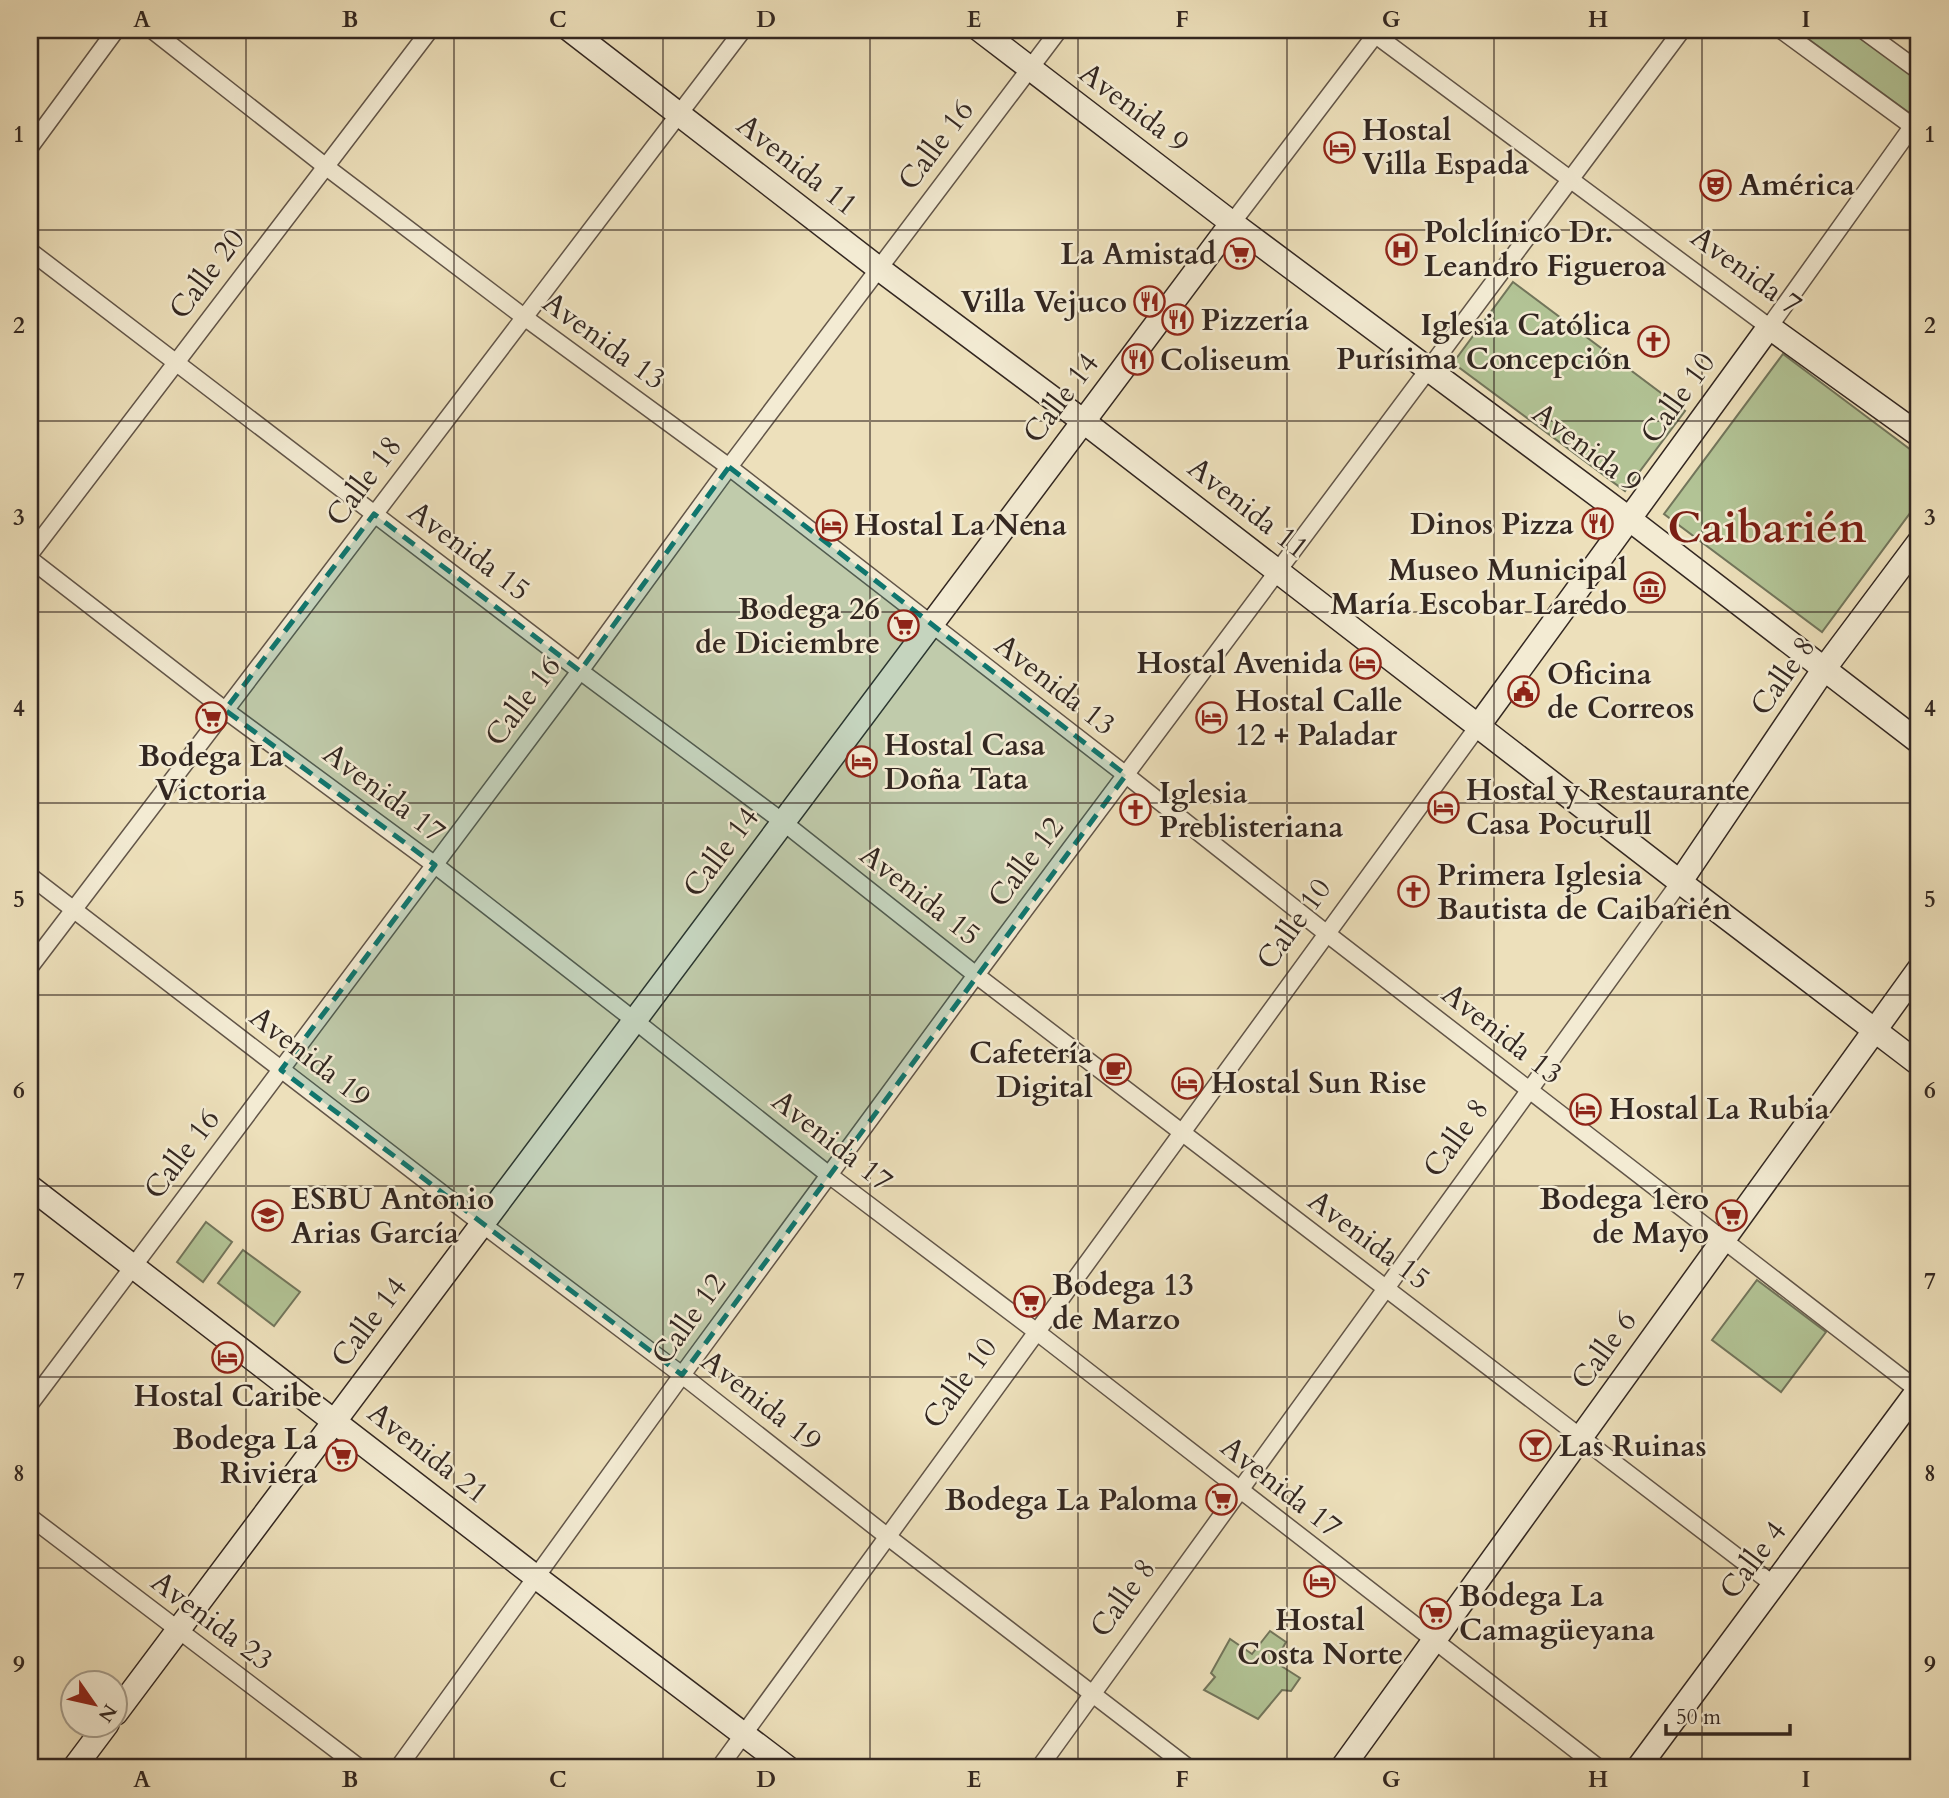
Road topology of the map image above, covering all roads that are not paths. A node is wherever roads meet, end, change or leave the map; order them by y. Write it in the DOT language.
graph roads {
  1 [pos="116,30"];
  2 [pos="152,30"];
  3 [pos="430,30"];
  4 [pos="570,30"];
  5 [pos="743,30"];
  6 [pos="980,30"];
  7 [pos="1059,30"];
  8 [pos="1682,30"];
  9 [pos="1781,30"];
  10 [pos="1863,30"];
  11 [pos="1374,31"];
  12 [pos="1029,68"];
  13 [pos="1919,71"];
  14 [pos="679,113"];
  15 [pos="1917,125"];
  16 [pos="30,147"];
  17 [pos="325,166"];
  18 [pos="1571,180"];
  19 [pos="1232,223"];
  20 [pos="30,251"];
  21 [pos="878,268"];
  22 [pos="524,317"];
  23 [pos="1769,327"];
  24 [pos="175,362"];
  25 [pos="1429,370"];
  26 [pos="1083,421"];
  27 [pos="1919,435"];
  28 [pos="729,467"];
  29 [pos="374,514"];
  30 [pos="1628,518"];
  31 [pos="1919,542"];
  32 [pos="30,554"];
  33 [pos="30,559"];
  34 [pos="1278,570"];
  35 [pos="931,624"];
  36 [pos="1824,669"];
  37 [pos="580,671"];
  38 [pos="225,710"];
  39 [pos="1479,725"];
  40 [pos="1919,743"];
  41 [pos="1126,775"];
  42 [pos="783,821"];
  43 [pos="435,865"];
  44 [pos="30,876"];
  45 [pos="1680,882"];
  46 [pos="73,910"];
  47 [pos="1326,933"];
  48 [pos="30,967"];
  49 [pos="1919,969"];
  50 [pos="976,975"];
  51 [pos="634,1020"];
  52 [pos="1875,1030"];
  53 [pos="1919,1064"];
  54 [pos="281,1070"];
  55 [pos="1529,1090"];
  56 [pos="1182,1132"];
  57 [pos="829,1175"];
  58 [pos="30,1187"];
  59 [pos="482,1224"];
  60 [pos="1723,1239"];
  61 [pos="133,1267"];
  62 [pos="1386,1288"];
  63 [pos="1037,1332"];
  64 [pos="682,1375"];
  65 [pos="1919,1390"];
  66 [pos="30,1404"];
  67 [pos="334,1421"];
  68 [pos="1580,1437"];
  69 [pos="1240,1490"];
  70 [pos="30,1517"];
  71 [pos="888,1537"];
  72 [pos="536,1577"];
  73 [pos="1774,1585"];
  74 [pos="177,1630"];
  75 [pos="1434,1640"];
  76 [pos="130,1694"];
  77 [pos="1093,1694"];
  78 [pos="744,1734"];
  79 [pos="96,1738"];
  80 [pos="74,1768"];
  81 [pos="360,1768"];
  82 [pos="398,1768"];
  83 [pos="719,1768"];
  84 [pos="788,1768"];
  85 [pos="1039,1768"];
  86 [pos="1189,1768"];
  87 [pos="1342,1768"];
  88 [pos="1599,1768"];
  89 [pos="1638,1768"];
  1 -- 16 [label="street"];
  2 -- 17 [label="street, Avenida 13"];
  3 -- 17 [label="street, Calle 20"];
  4 -- 14 [label="main road, Avenida 11"];
  5 -- 14 [label="street, Calle 18"];
  6 -- 12 [label="main road, Avenida 9"];
  7 -- 12 [label="street, Calle 16"];
  8 -- 18 [label="street, Calle 12"];
  9 -- 15 [label="street"];
  10 -- 13 [label="street"];
  11 -- 18 [label="street, Avenida 7"];
  11 -- 19 [label="street, Calle 14"];
  12 -- 19 [label="main road, Avenida 9"];
  12 -- 21 [label="street, Calle 16"];
  14 -- 21 [label="main road, Avenida 11"];
  14 -- 22 [label="street, Calle 18"];
  15 -- 23 [label="street, Calle 10"];
  17 -- 22 [label="street, Avenida 13"];
  17 -- 24 [label="street, Calle 20"];
  18 -- 23 [label="street, Avenida 7"];
  18 -- 25 [label="street, Calle 12"];
  19 -- 25 [label="main road, Avenida 9"];
  19 -- 26 [label="main road, Calle 14"];
  20 -- 24 [label="street, Avenida 15"];
  21 -- 26 [label="main road, Avenida 11"];
  21 -- 28 [label="street, Calle 16"];
  22 -- 28 [label="street, Avenida 13"];
  22 -- 29 [label="street, Calle 18"];
  23 -- 27 [label="main road, Avenida 7"];
  23 -- 30 [label="main road, Calle 10"];
  24 -- 29 [label="street, Avenida 15"];
  24 -- 32 [label="street, Calle 20"];
  25 -- 30 [label="main road, Avenida 9"];
  25 -- 34 [label="street, Calle 12"];
  26 -- 34 [label="main road, Avenida 11"];
  26 -- 35 [label="main road, Calle 14"];
  28 -- 35 [label="street, Avenida 13"];
  28 -- 37 [label="street, Calle 16"];
  29 -- 37 [label="street, Avenida 15"];
  29 -- 38 [label="street, Calle 18"];
  30 -- 36 [label="main road, Avenida 9"];
  30 -- 39 [label="main road, Calle 10"];
  31 -- 36 [label="main road, Calle 8"];
  33 -- 38 [label="street, Avenida 17"];
  34 -- 39 [label="main road, Avenida 11"];
  34 -- 41 [label="street, Calle 12"];
  35 -- 41 [label="street, Avenida 13"];
  35 -- 42 [label="main road, Calle 14"];
  36 -- 40 [label="main road, Avenida 9"];
  36 -- 45 [label="main road, Calle 8"];
  37 -- 42 [label="street, Avenida 15"];
  37 -- 43 [label="street, Calle 16"];
  38 -- 43 [label="street, Avenida 17"];
  38 -- 46 [label="street, Calle 18"];
  39 -- 45 [label="main road, Avenida 11"];
  39 -- 47 [label="street, Calle 10"];
  41 -- 47 [label="street, Avenida 13"];
  41 -- 50 [label="street, Calle 12"];
  42 -- 50 [label="street, Avenida 15"];
  42 -- 51 [label="main road, Calle 14"];
  43 -- 51 [label="street, Avenida 17"];
  43 -- 54 [label="street, Calle 16"];
  44 -- 46 [label="street, Avenida 19"];
  45 -- 52 [label="main road, Avenida 11"];
  45 -- 55 [label="street, Calle 8"];
  46 -- 48 [label="street, Calle 18"];
  46 -- 54 [label="street, Avenida 19"];
  47 -- 55 [label="street, Avenida 13"];
  47 -- 56 [label="street, Calle 10"];
  49 -- 52 [label="main road, Calle 6"];
  50 -- 56 [label="street, Avenida 15"];
  50 -- 57 [label="street, Calle 12"];
  51 -- 57 [label="street, Avenida 17"];
  51 -- 59 [label="main road, Calle 14"];
  52 -- 53 [label="main road, Avenida 11"];
  52 -- 60 [label="main road, Calle 6"];
  54 -- 59 [label="street, Avenida 19"];
  54 -- 61 [label="street, Calle 16"];
  55 -- 60 [label="street, Avenida 13"];
  55 -- 62 [label="street, Calle 8"];
  56 -- 62 [label="street, Avenida 15"];
  56 -- 63 [label="street, Calle 10"];
  57 -- 63 [label="street, Avenida 17"];
  57 -- 64 [label="street, Calle 12"];
  58 -- 61 [label="main road, Avenida 21"];
  59 -- 64 [label="street, Avenida 19"];
  59 -- 67 [label="main road, Calle 14"];
  60 -- 65 [label="street, Avenida 13"];
  60 -- 68 [label="main road, Calle 6"];
  61 -- 66 [label="street, Calle 16"];
  61 -- 67 [label="main road, Avenida 21"];
  62 -- 68 [label="street, Avenida 15"];
  62 -- 69 [label="street, Calle 8"];
  63 -- 69 [label="street, Avenida 17"];
  63 -- 71 [label="street, Calle 10"];
  64 -- 71 [label="street, Avenida 19"];
  64 -- 72 [label="street, Calle 12"];
  65 -- 73 [label="main road, Calle 4"];
  67 -- 72 [label="main road, Avenida 21"];
  67 -- 74 [label="main road, Calle 14"];
  68 -- 73 [label="street, Avenida 15"];
  68 -- 75 [label="main road, Calle 6"];
  69 -- 75 [label="street, Avenida 17"];
  69 -- 77 [label="street, Calle 8"];
  70 -- 74 [label="street, Avenida 23"];
  71 -- 77 [label="street, Avenida 19"];
  71 -- 78 [label="street, Calle 10"];
  72 -- 78 [label="main road, Avenida 21"];
  72 -- 82 [label="street, Calle 12"];
  73 -- 89 [label="main road, Calle 4"];
  74 -- 76 [label="main road, Calle 14"];
  74 -- 81 [label="street, Avenida 23"];
  75 -- 87 [label="main road, Calle 6"];
  75 -- 88 [label="street, Avenida 17"];
  77 -- 85 [label="street, Calle 8"];
  77 -- 86 [label="street, Avenida 19"];
  78 -- 83 [label="street, Calle 10"];
  78 -- 84 [label="main road, Avenida 21"];
  79 -- 80 [label="main road"];
}
